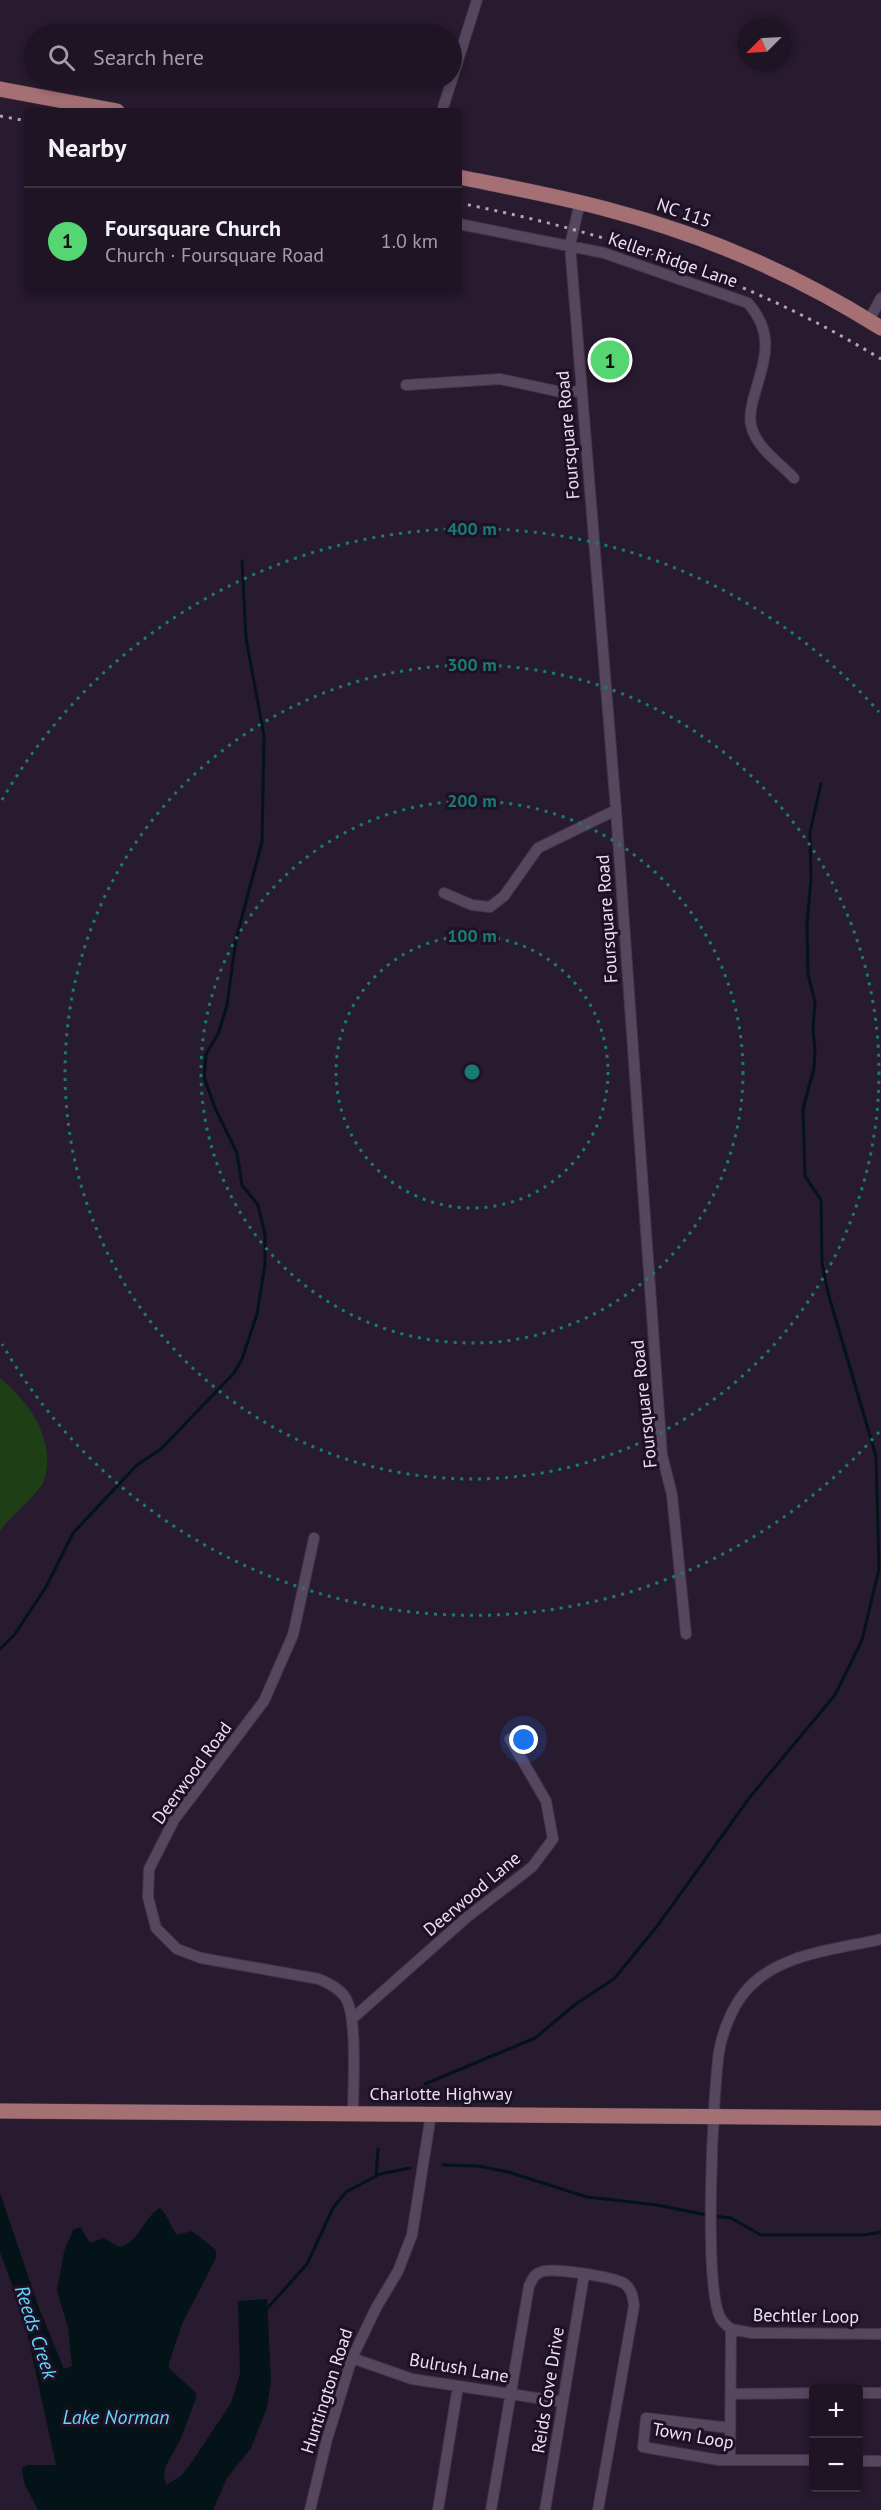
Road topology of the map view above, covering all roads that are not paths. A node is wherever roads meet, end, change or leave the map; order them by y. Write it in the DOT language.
graph roads {
  1 [pos="477,0"];
  2 [pos="462,48"];
  3 [pos="0,89"];
  4 [pos="449,90"];
  5 [pos="101,108"];
  6 [pos="443,108"];
  7 [pos="462,178"];
  8 [pos="580,202"];
  9 [pos="462,225"];
  10 [pos="570,244"];
  11 [pos="881,298"];
  12 [pos="875,324"];
  13 [pos="406,385"];
  14 [pos="581,391"];
  15 [pos="794,478"];
  16 [pos="616,810"];
  17 [pos="444,893"];
  18 [pos="314,1538"];
  19 [pos="686,1634"];
  20 [pos="510,1739"];
  21 [pos="881,1939"];
  22 [pos="352,2019"];
  23 [pos="0,2111"];
  24 [pos="353,2113"];
  25 [pos="431,2114"];
  26 [pos="714,2115"];
  27 [pos="881,2118"];
  28 [pos="584,2275"];
  29 [pos="731,2329"];
  30 [pos="881,2334"];
  31 [pos="352,2358"];
  32 [pos="458,2386"];
  33 [pos="809,2393"];
  34 [pos="863,2393"];
  35 [pos="511,2394"];
  36 [pos="730,2394"];
  37 [pos="881,2394"];
  38 [pos="563,2402"];
  39 [pos="730,2428"];
  40 [pos="730,2460"];
  41 [pos="809,2460"];
  42 [pos="863,2461"];
  43 [pos="881,2461"];
  44 [pos="310,2510"];
  45 [pos="438,2510"];
  46 [pos="491,2510"];
  47 [pos="545,2510"];
  48 [pos="598,2510"];
  1 -- 2 [label="street"];
  3 -- 5 [label="main road"];
  4 -- 6 [label="street"];
  7 -- 8 [label="main road, NC 115 / NC 115"];
  8 -- 10 [label="street, Foursquare Road"];
  8 -- 12 [label="main road, NC 115 / NC 115"];
  9 -- 10 [label="street, Keller Ridge Lane"];
  10 -- 14 [label="street, Foursquare Road"];
  10 -- 15 [label="street, Keller Ridge Lane"];
  11 -- 12 [label="street"];
  13 -- 14 [label="street"];
  14 -- 16 [label="street, Foursquare Road"];
  16 -- 17 [label="street"];
  16 -- 19 [label="street, Foursquare Road"];
  18 -- 22 [label="street, Deerwood Road"];
  20 -- 22 [label="street, Deerwood Lane"];
  21 -- 26 [label="street"];
  22 -- 24 [label="street, Deerwood Road"];
  23 -- 24 [label="main road, Charlotte Highway"];
  24 -- 25 [label="main road, Charlotte Highway"];
  25 -- 26 [label="main road, Charlotte Highway"];
  25 -- 31 [label="street, Huntington Road"];
  26 -- 27 [label="main road, Charlotte Highway"];
  26 -- 29 [label="street"];
  28 -- 35 [label="street"];
  28 -- 38 [label="street, Reids Cove Drive"];
  28 -- 48 [label="street"];
  29 -- 30 [label="street, Bechtler Loop"];
  29 -- 36 [label="street"];
  31 -- 32 [label="street, Bulrush Lane"];
  31 -- 44 [label="street, Huntington Road"];
  32 -- 35 [label="street, Bulrush Lane"];
  32 -- 45 [label="street"];
  33 -- 36 [label="street"];
  34 -- 37 [label="street"];
  35 -- 38 [label="street, Bulrush Lane"];
  35 -- 46 [label="street"];
  36 -- 39 [label="street"];
  38 -- 47 [label="street, Reids Cove Drive"];
  39 -- 40 [label="street"];
  39 -- 40 [label="street, Town Loop"];
  40 -- 41 [label="street, Town Loop"];
  42 -- 43 [label="street"];
}
